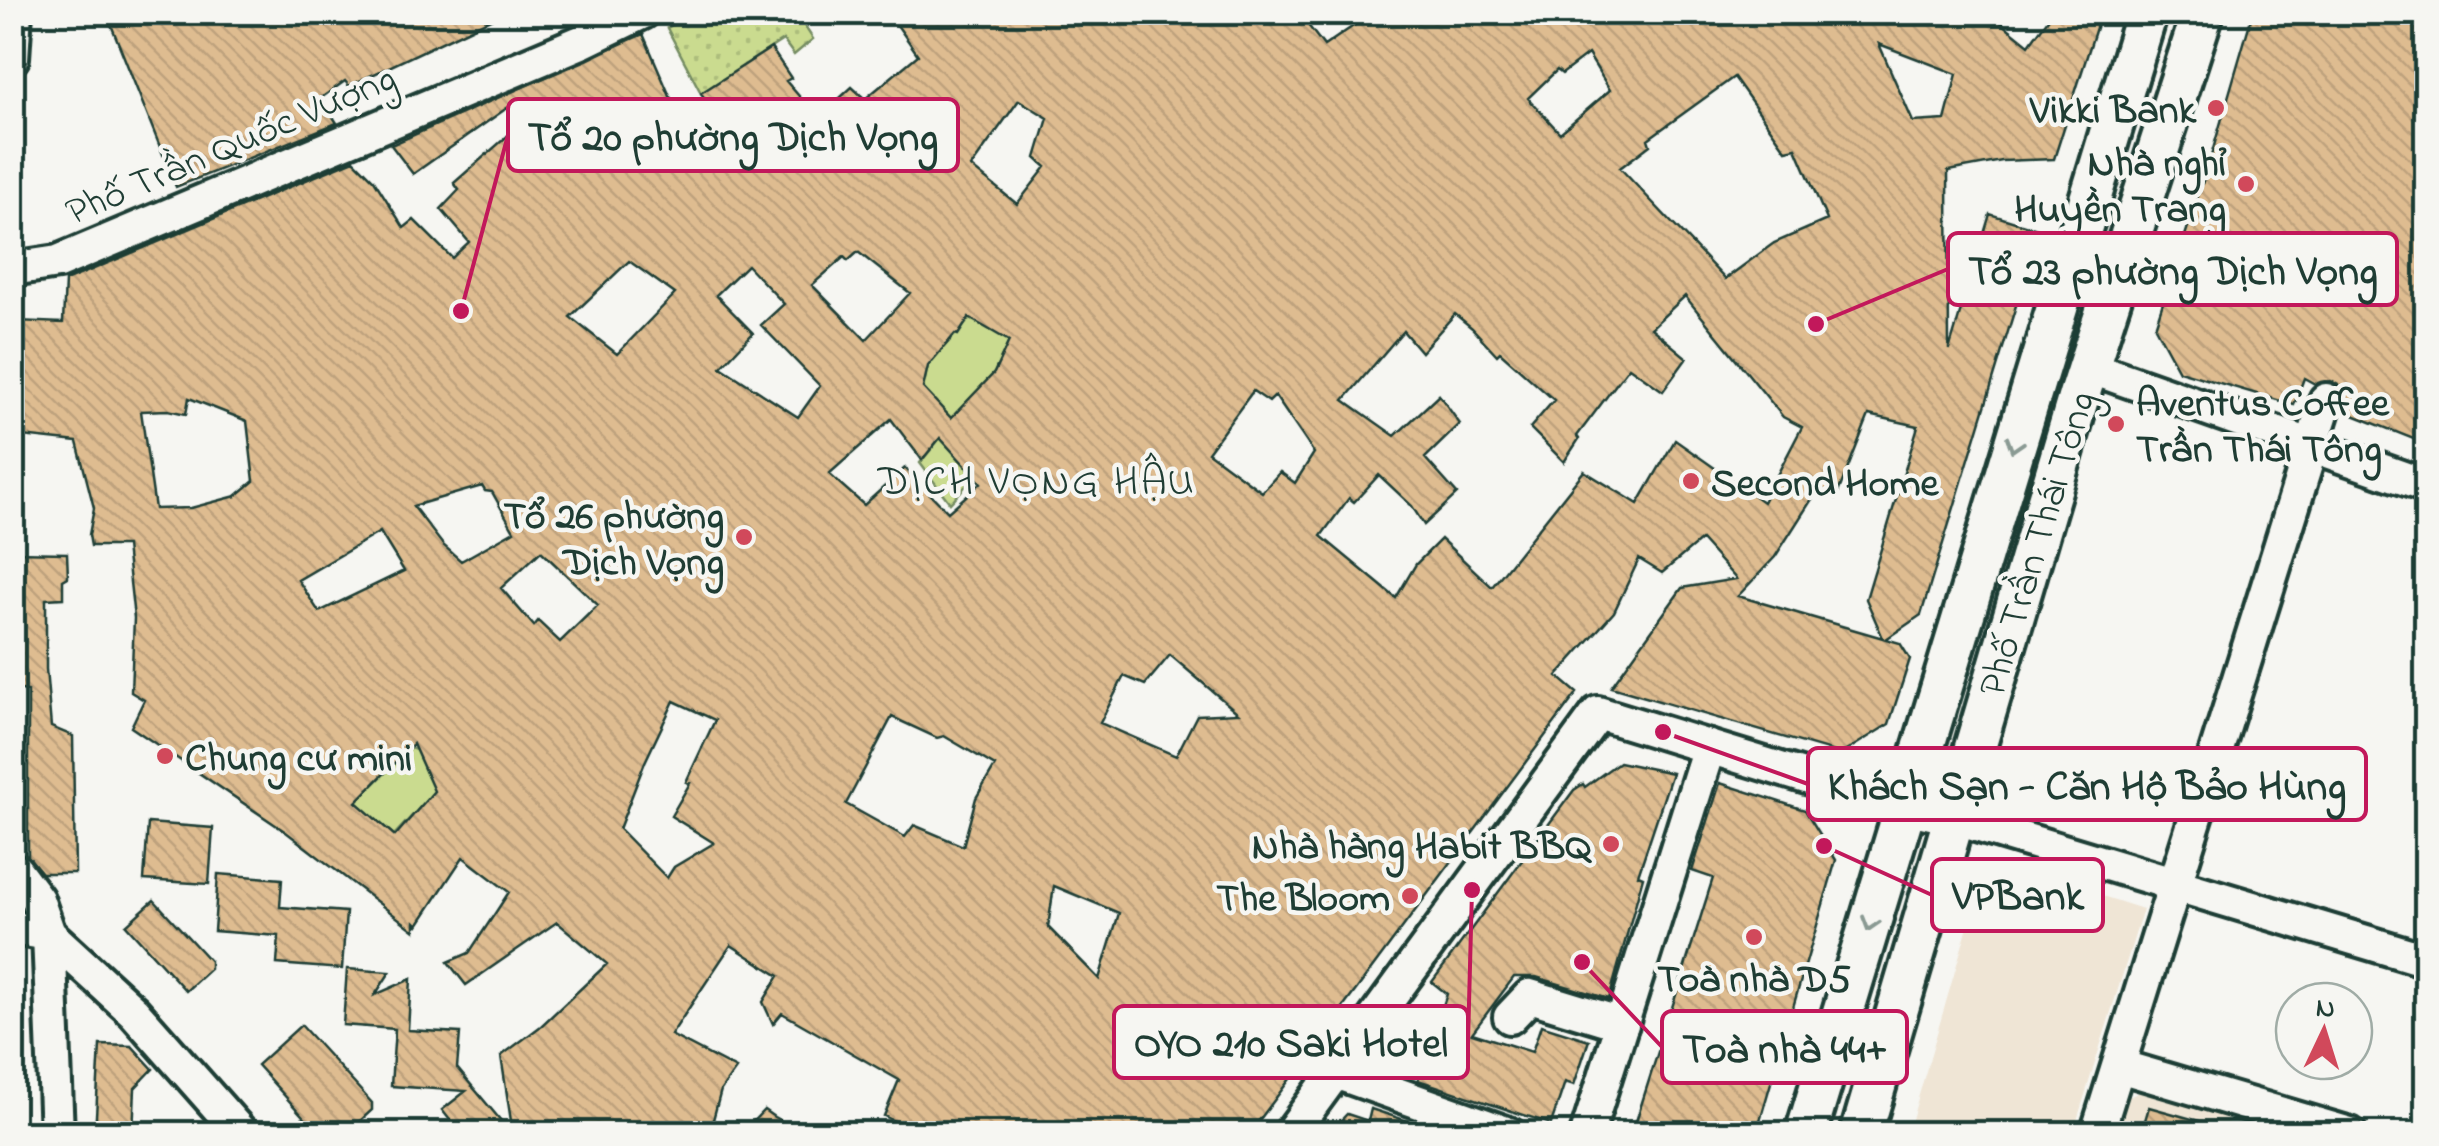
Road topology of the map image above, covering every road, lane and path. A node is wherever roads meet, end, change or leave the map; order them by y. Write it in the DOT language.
graph roads {
  1 [pos="15,12"];
  2 [pos="643,12"];
  3 [pos="2148,12"];
  4 [pos="2203,12"];
  5 [pos="12,58"];
  6 [pos="12,270"];
  7 [pos="2043,352"];
  8 [pos="2088,368"];
  9 [pos="2326,400"];
  10 [pos="2312,446"];
  11 [pos="2426,486"];
  12 [pos="1709,747"];
  13 [pos="1904,808"];
  14 [pos="1954,818"];
  15 [pos="16,870"];
  16 [pos="2174,884"];
  17 [pos="12,928"];
  18 [pos="50,934"];
  19 [pos="2426,960"];
  20 [pos="1510,1017"];
  21 [pos="1622,1024"];
  22 [pos="2118,1066"];
  23 [pos="1335,1072"];
  24 [pos="57,1134"];
  25 [pos="242,1134"];
  26 [pos="1290,1134"];
  27 [pos="1509,1134"];
  28 [pos="1587,1134"];
  29 [pos="1806,1134"];
  30 [pos="1861,1134"];
  31 [pos="2097,1134"];
  32 [pos="2350,1134"];
  1 -- 5 [label="street"];
  2 -- 6 [label="street, Phố Trần Quốc Vượng"];
  3 -- 7 [label="main road, Phố Trần Thái Tông"];
  4 -- 8 [label="main road, Phố Trần Thái Tông"];
  7 -- 8 [label="main road"];
  7 -- 13 [label="main road, Phố Trần Thái Tông, one-way"];
  8 -- 10 [label="street"];
  8 -- 14 [label="main road, Phố Trần Thái Tông"];
  9 -- 10 [label="street"];
  10 -- 11 [label="street"];
  10 -- 16 [label="street"];
  12 -- 13 [label="street"];
  12 -- 21 [label="street"];
  12 -- 23 [label="street"];
  13 -- 14 [label="street"];
  13 -- 29 [label="main road, Phố Trần Thái Tông, one-way"];
  14 -- 16 [label="street"];
  14 -- 30 [label="main road, Phố Trần Thái Tông"];
  15 -- 18 [label="street"];
  16 -- 19 [label="street"];
  16 -- 22 [label="street"];
  17 -- 18 [label="street"];
  18 -- 24 [label="street"];
  18 -- 25 [label="street"];
  20 -- 21 [label="street"];
  21 -- 28 [label="street"];
  22 -- 31 [label="street"];
  22 -- 32 [label="street"];
  23 -- 26 [label="street"];
  23 -- 27 [label="street"];
}
